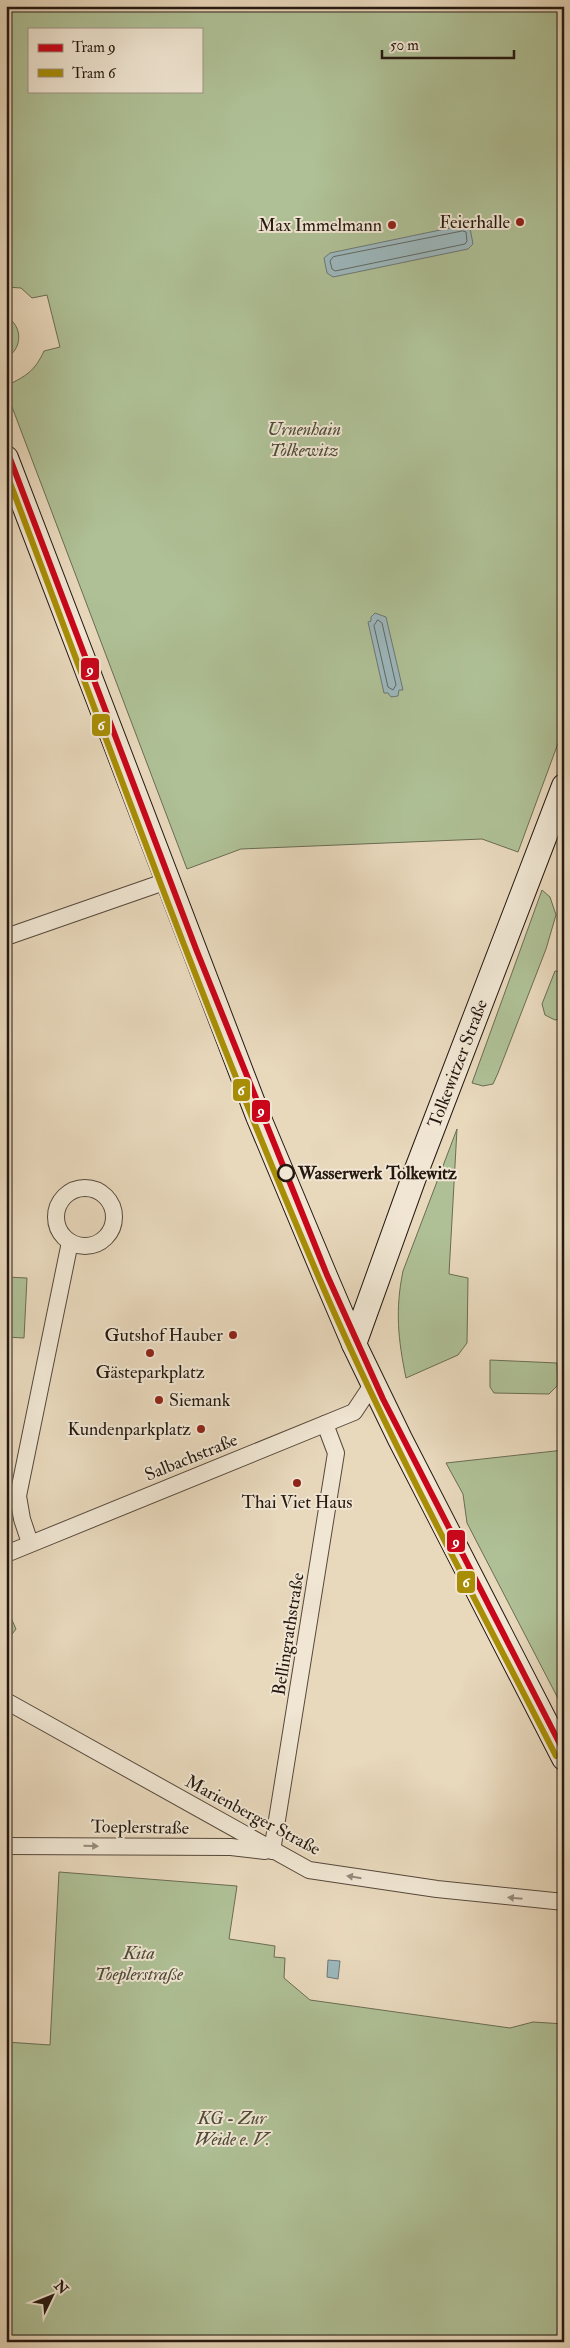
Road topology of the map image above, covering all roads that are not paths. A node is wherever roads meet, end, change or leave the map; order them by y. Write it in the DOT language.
graph roads {
  1 [pos="6,458"];
  2 [pos="564,786"];
  3 [pos="167,881"];
  4 [pos="6,937"];
  5 [pos="70,1242"];
  6 [pos="354,1344"];
  7 [pos="370,1378"];
  8 [pos="325,1424"];
  9 [pos="30,1544"];
  10 [pos="6,1554"];
  11 [pos="6,1701"];
  12 [pos="564,1758"];
  13 [pos="6,1846"];
  14 [pos="272,1851"];
  15 [pos="564,1902"];
  1 -- 3 [label="main road"];
  2 -- 6 [label="main road, Tolkewitzer Straße"];
  3 -- 4 [label="street"];
  3 -- 6 [label="main road"];
  5 -- 9 [label="street"];
  6 -- 7 [label="main road"];
  7 -- 8 [label="street, Salbachstraße"];
  7 -- 12 [label="main road"];
  8 -- 9 [label="street, Salbachstraße"];
  8 -- 14 [label="street, Bellingrathstraße"];
  9 -- 10 [label="street, Salbachstraße"];
  11 -- 14 [label="street, Marienberger Straße"];
  13 -- 14 [label="street, Toeplerstraße, one-way"];
  15 -- 14 [label="street, Marienberger Straße, one-way"];
}
